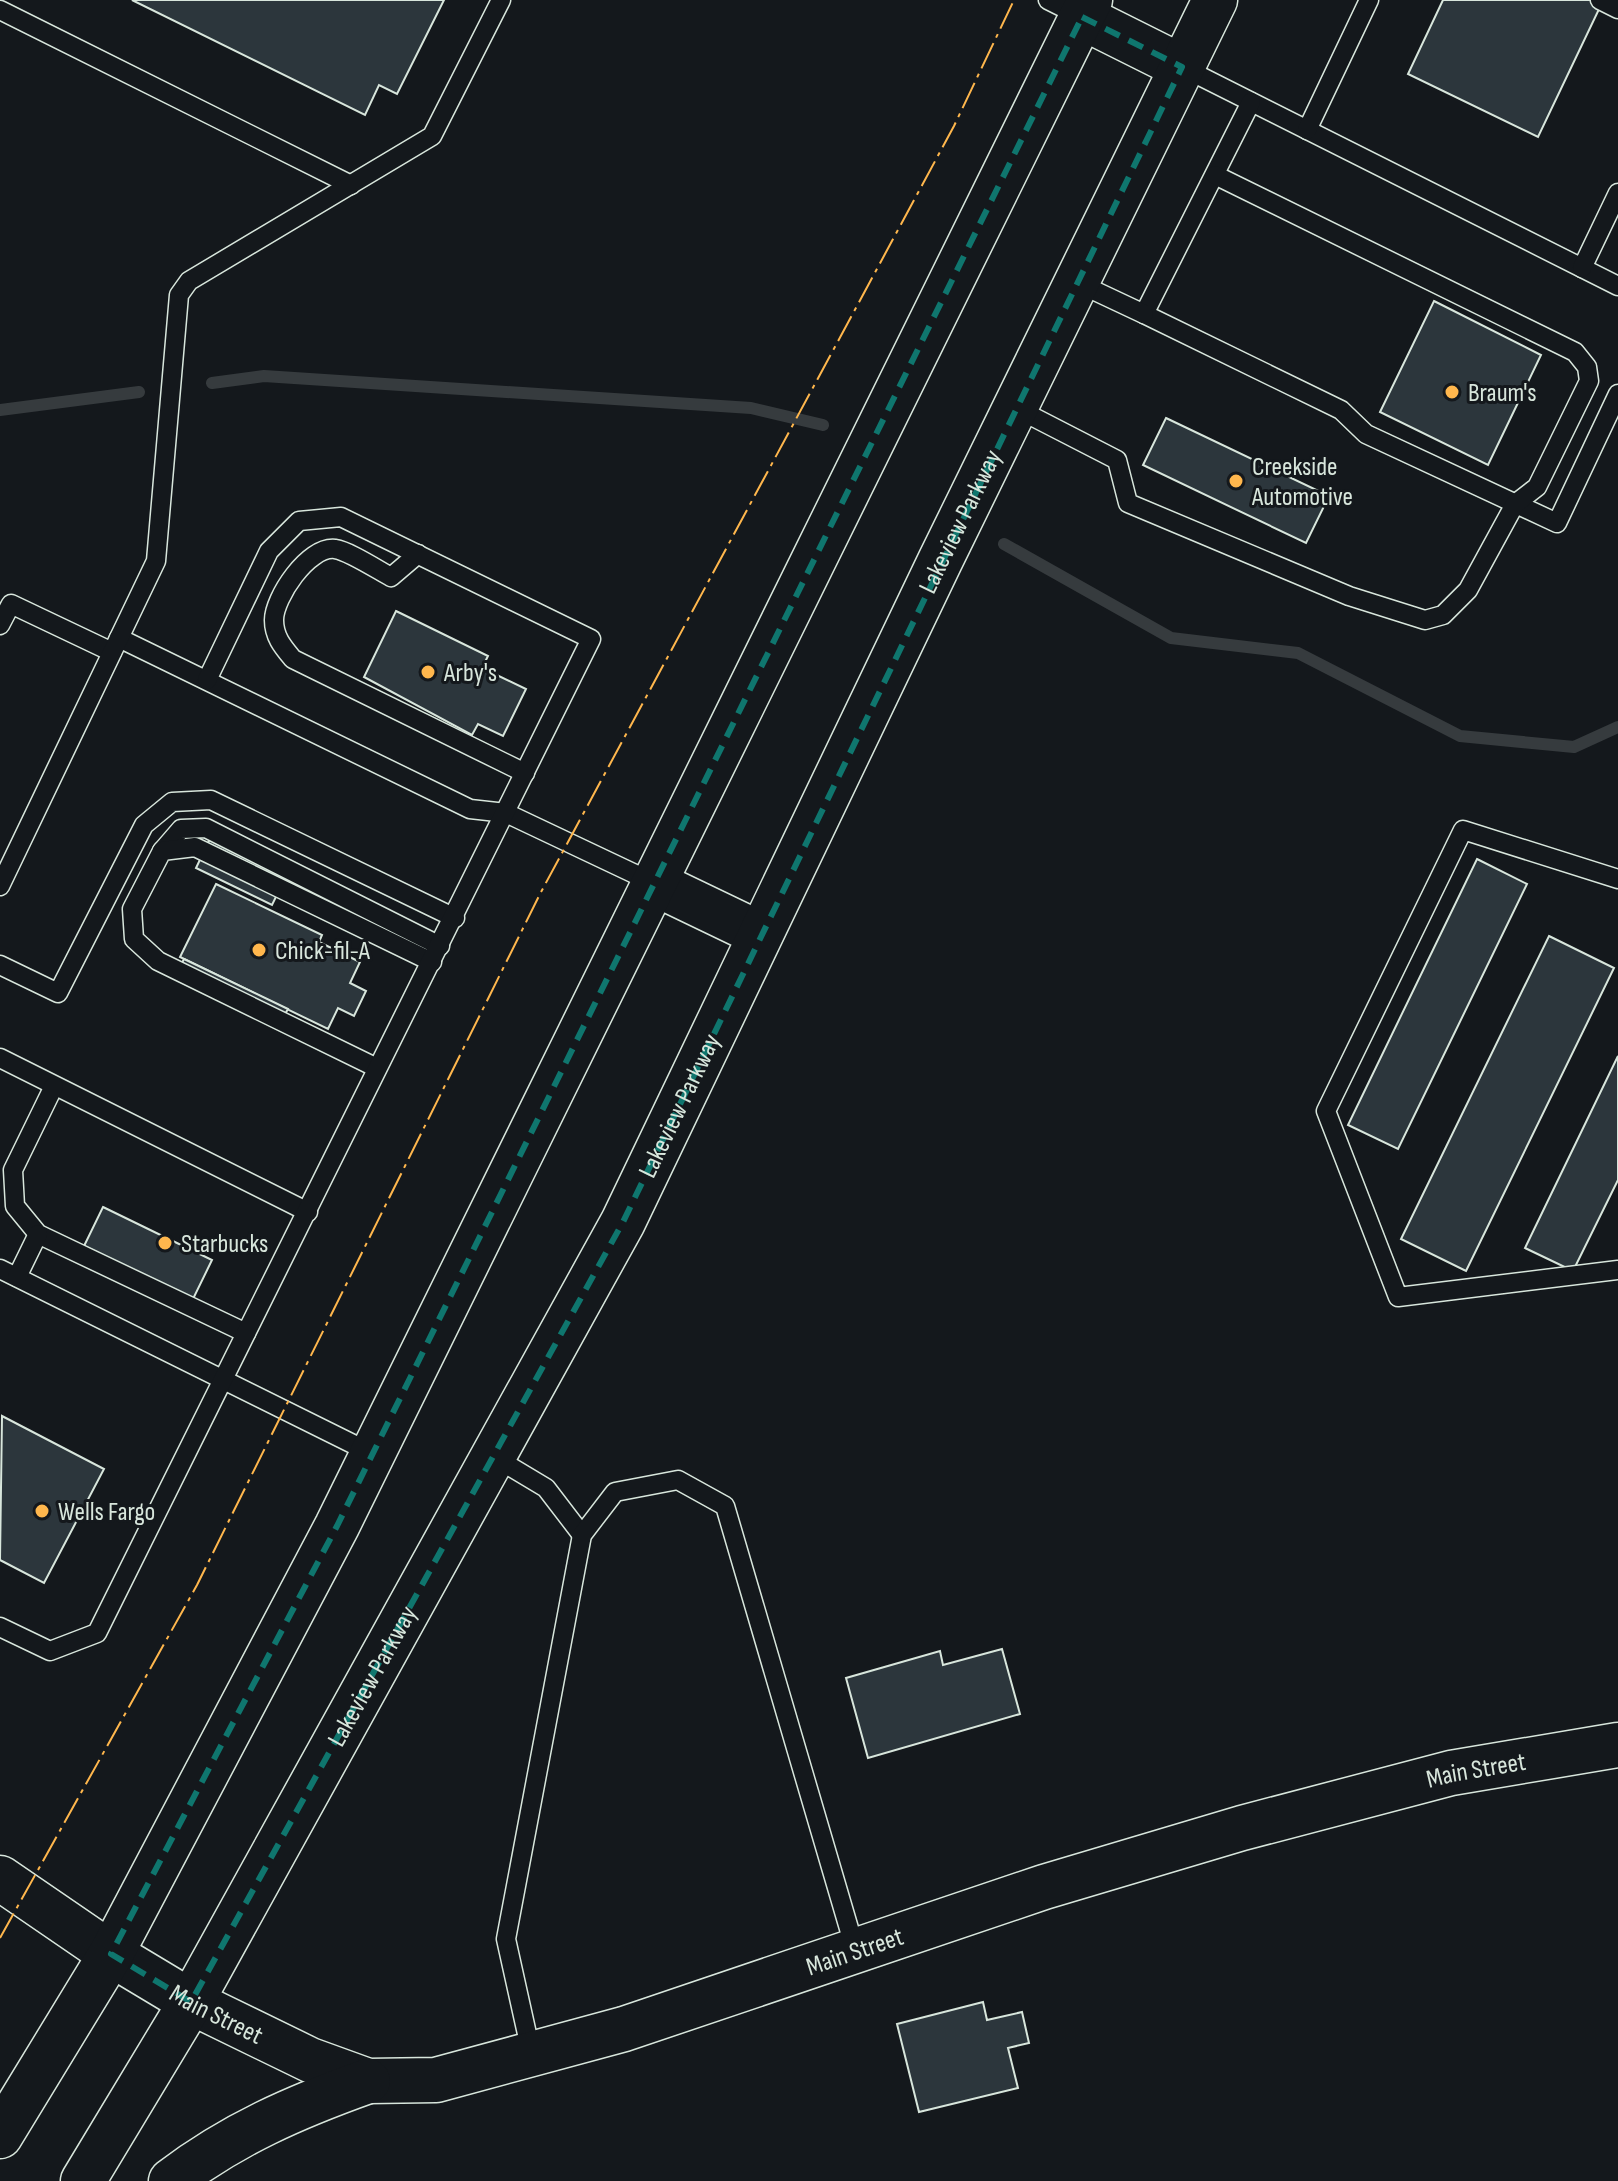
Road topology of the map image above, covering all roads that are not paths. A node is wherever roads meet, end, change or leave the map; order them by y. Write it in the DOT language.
graph roads {
  1 [pos="501,0"];
  2 [pos="1215,0"];
  3 [pos="1369,0"];
  4 [pos="1600,0"];
  5 [pos="1073,6"];
  6 [pos="1618,9"];
  7 [pos="0,10"];
  8 [pos="1182,67"];
  9 [pos="1251,102"];
  10 [pos="1307,130"];
  11 [pos="1215,175"];
  12 [pos="351,185"];
  13 [pos="1618,193"];
  14 [pos="1582,268"];
  15 [pos="1076,282"];
  16 [pos="1618,286"];
  17 [pos="1144,314"];
  18 [pos="1618,394"];
  19 [pos="1014,407"];
  20 [pos="1515,504"];
  21 [pos="418,554"];
  22 [pos="0,625"];
  23 [pos="115,645"];
  24 [pos="207,680"];
  25 [pos="525,773"];
  26 [pos="506,813"];
  27 [pos="1618,879"];
  28 [pos="656,884"];
  29 [pos="0,886"];
  30 [pos="455,918"];
  31 [pos="760,934"];
  32 [pos="436,954"];
  33 [pos="0,965"];
  34 [pos="0,1058"];
  35 [pos="377,1068"];
  36 [pos="54,1086"];
  37 [pos="308,1212"];
  38 [pos="38,1234"];
  39 [pos="1618,1270"];
  40 [pos="8,1273"];
  41 [pos="246,1333"];
  42 [pos="223,1380"];
  43 [pos="373,1454"];
  44 [pos="494,1457"];
  45 [pos="582,1535"];
  46 [pos="0,1627"];
  47 [pos="1618,1745"];
  48 [pos="0,1878"];
  49 [pos="855,1949"];
  50 [pos="111,1954"];
  51 [pos="191,2002"];
  52 [pos="531,2052"];
  53 [pos="368,2081"];
  54 [pos="0,2136"];
  55 [pos="83,2181"];
  56 [pos="171,2181"];
  1 -- 12 [label="lane"];
  2 -- 8 [label="main road, Lakeview Parkway"];
  3 -- 10 [label="lane"];
  4 -- 6 [label="lane"];
  5 -- 8 [label="main road"];
  5 -- 28 [label="main road"];
  7 -- 12 [label="lane"];
  8 -- 9 [label="lane"];
  8 -- 15 [label="main road, Lakeview Parkway"];
  9 -- 10 [label="lane"];
  9 -- 11 [label="lane"];
  10 -- 14 [label="lane"];
  11 -- 17 [label="lane"];
  11 -- 20 [label="lane"];
  12 -- 23 [label="lane"];
  13 -- 14 [label="lane"];
  14 -- 16 [label="lane"];
  15 -- 17 [label="lane"];
  15 -- 19 [label="main road, Lakeview Parkway"];
  17 -- 20 [label="lane"];
  18 -- 20 [label="lane"];
  19 -- 20 [label="lane"];
  19 -- 31 [label="main road, Lakeview Parkway"];
  21 -- 24 [label="lane"];
  21 -- 25 [label="lane"];
  21 -- 25 [label="lane"];
  22 -- 23 [label="lane"];
  23 -- 24 [label="lane"];
  23 -- 29 [label="lane"];
  24 -- 26 [label="lane"];
  25 -- 26 [label="lane"];
  26 -- 28 [label="lane"];
  26 -- 30 [label="lane"];
  27 -- 39 [label="lane"];
  28 -- 31 [label="main road"];
  28 -- 43 [label="main road"];
  30 -- 32 [label="lane"];
  30 -- 33 [label="lane"];
  31 -- 44 [label="main road, Lakeview Parkway"];
  32 -- 35 [label="lane"];
  32 -- 35 [label="lane"];
  34 -- 36 [label="lane"];
  35 -- 37 [label="lane"];
  36 -- 37 [label="lane"];
  36 -- 38 [label="lane"];
  37 -- 41 [label="lane"];
  38 -- 40 [label="lane"];
  38 -- 41 [label="lane"];
  40 -- 42 [label="lane"];
  41 -- 42 [label="lane"];
  42 -- 43 [label="lane"];
  42 -- 46 [label="lane"];
  43 -- 50 [label="main road"];
  44 -- 45 [label="lane"];
  44 -- 51 [label="main road, Lakeview Parkway"];
  45 -- 49 [label="lane"];
  45 -- 52 [label="lane"];
  47 -- 49 [label="main road, Main Street"];
  48 -- 50 [label="main road, Main Street"];
  49 -- 52 [label="main road, Main Street"];
  50 -- 51 [label="main road, Main Street"];
  50 -- 54 [label="main road"];
  51 -- 53 [label="main road, Main Street"];
  51 -- 55 [label="main road, Lakeview Parkway"];
  52 -- 53 [label="main road, Main Street"];
  53 -- 56 [label="main road"];
}
